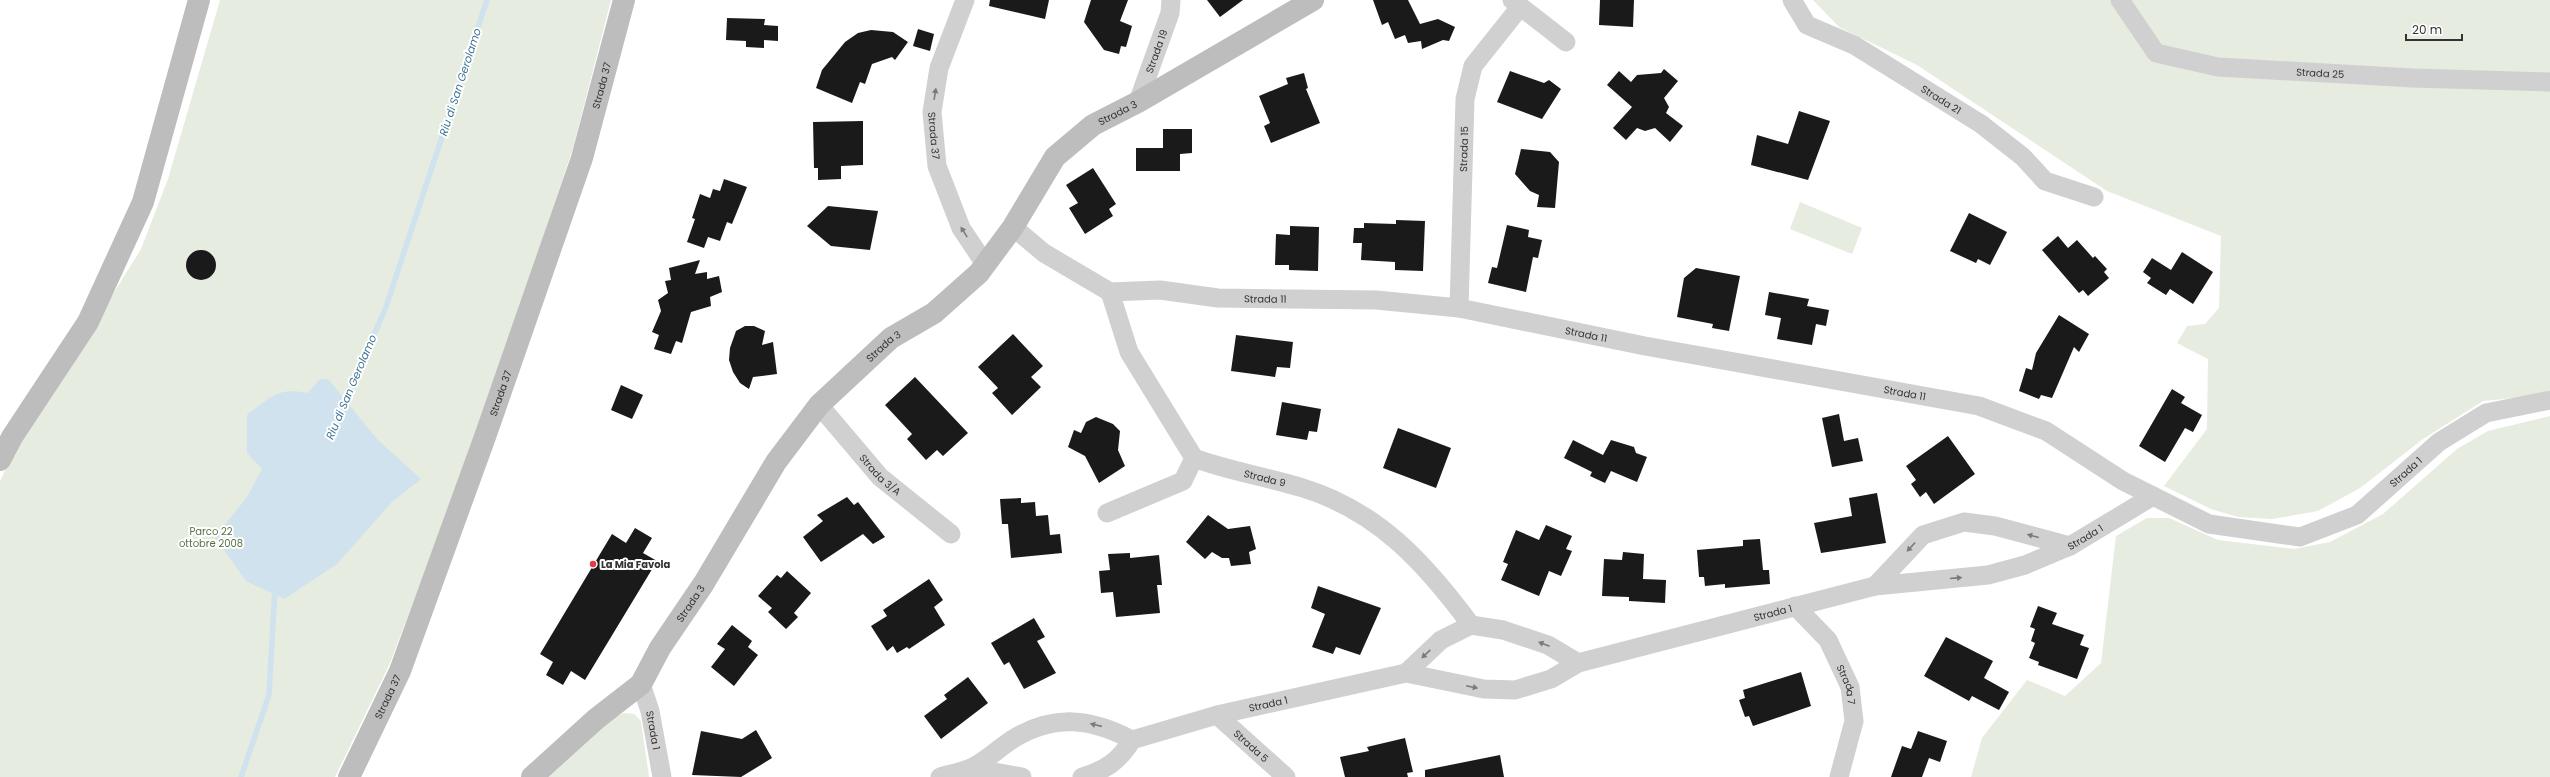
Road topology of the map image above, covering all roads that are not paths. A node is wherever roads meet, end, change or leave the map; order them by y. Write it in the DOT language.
graph roads {
  1 [pos="199,0"];
  2 [pos="624,0"];
  3 [pos="965,0"];
  4 [pos="1171,0"];
  5 [pos="1313,0"];
  6 [pos="1792,0"];
  7 [pos="2120,0"];
  8 [pos="1516,4"];
  9 [pos="1566,42"];
  10 [pos="2550,82"];
  11 [pos="1138,102"];
  12 [pos="2094,197"];
  13 [pos="1013,228"];
  14 [pos="985,264"];
  15 [pos="1110,292"];
  16 [pos="1459,308"];
  17 [pos="2550,400"];
  18 [pos="819,405"];
  19 [pos="1194,458"];
  20 [pos="0,460"];
  21 [pos="2153,496"];
  22 [pos="1107,513"];
  23 [pos="951,534"];
  24 [pos="2070,546"];
  25 [pos="1875,586"];
  26 [pos="1795,606"];
  27 [pos="1471,625"];
  28 [pos="1578,663"];
  29 [pos="1406,672"];
  30 [pos="641,684"];
  31 [pos="1216,715"];
  32 [pos="1132,740"];
  33 [pos="972,768"];
  34 [pos="349,777"];
  35 [pos="532,777"];
  36 [pos="662,777"];
  37 [pos="940,777"];
  38 [pos="1022,777"];
  39 [pos="1082,777"];
  40 [pos="1286,777"];
  41 [pos="1839,777"];
  1 -- 20 [label="street"];
  2 -- 34 [label="street, Strada 37"];
  14 -- 3 [label="street, Strada 37, one-way"];
  4 -- 11 [label="street, Strada 19"];
  5 -- 11 [label="street, Strada 3"];
  6 -- 12 [label="street, Strada 21"];
  7 -- 10 [label="street, Strada 25"];
  8 -- 9 [label="street, Strada 15"];
  8 -- 16 [label="street, Strada 15"];
  11 -- 13 [label="street, Strada 3"];
  13 -- 14 [label="street, Strada 3"];
  13 -- 15 [label="street"];
  14 -- 18 [label="street, Strada 3"];
  15 -- 16 [label="street, Strada 11"];
  15 -- 19 [label="street"];
  16 -- 21 [label="street, Strada 11"];
  17 -- 21 [label="street, Strada 1"];
  18 -- 23 [label="street, Strada 3/A"];
  18 -- 30 [label="street, Strada 3"];
  19 -- 22 [label="street"];
  19 -- 27 [label="street, Strada 9"];
  21 -- 24 [label="street, Strada 1"];
  25 -- 24 [label="street, Strada 1, one-way"];
  24 -- 25 [label="street, one-way"];
  25 -- 26 [label="street, Strada 1"];
  26 -- 28 [label="street, Strada 1"];
  26 -- 41 [label="street, Strada 7"];
  28 -- 27 [label="street, one-way"];
  27 -- 29 [label="street, Strada 1, one-way"];
  29 -- 28 [label="street, Strada 1, one-way"];
  29 -- 31 [label="street, Strada 1"];
  30 -- 35 [label="street, Strada 3"];
  30 -- 36 [label="street, Strada 1"];
  31 -- 32 [label="street, Strada 1"];
  31 -- 40 [label="street, Strada 5"];
  32 -- 33 [label="street, one-way"];
  32 -- 39 [label="street"];
  33 -- 37 [label="street"];
  33 -- 38 [label="street"];
}
